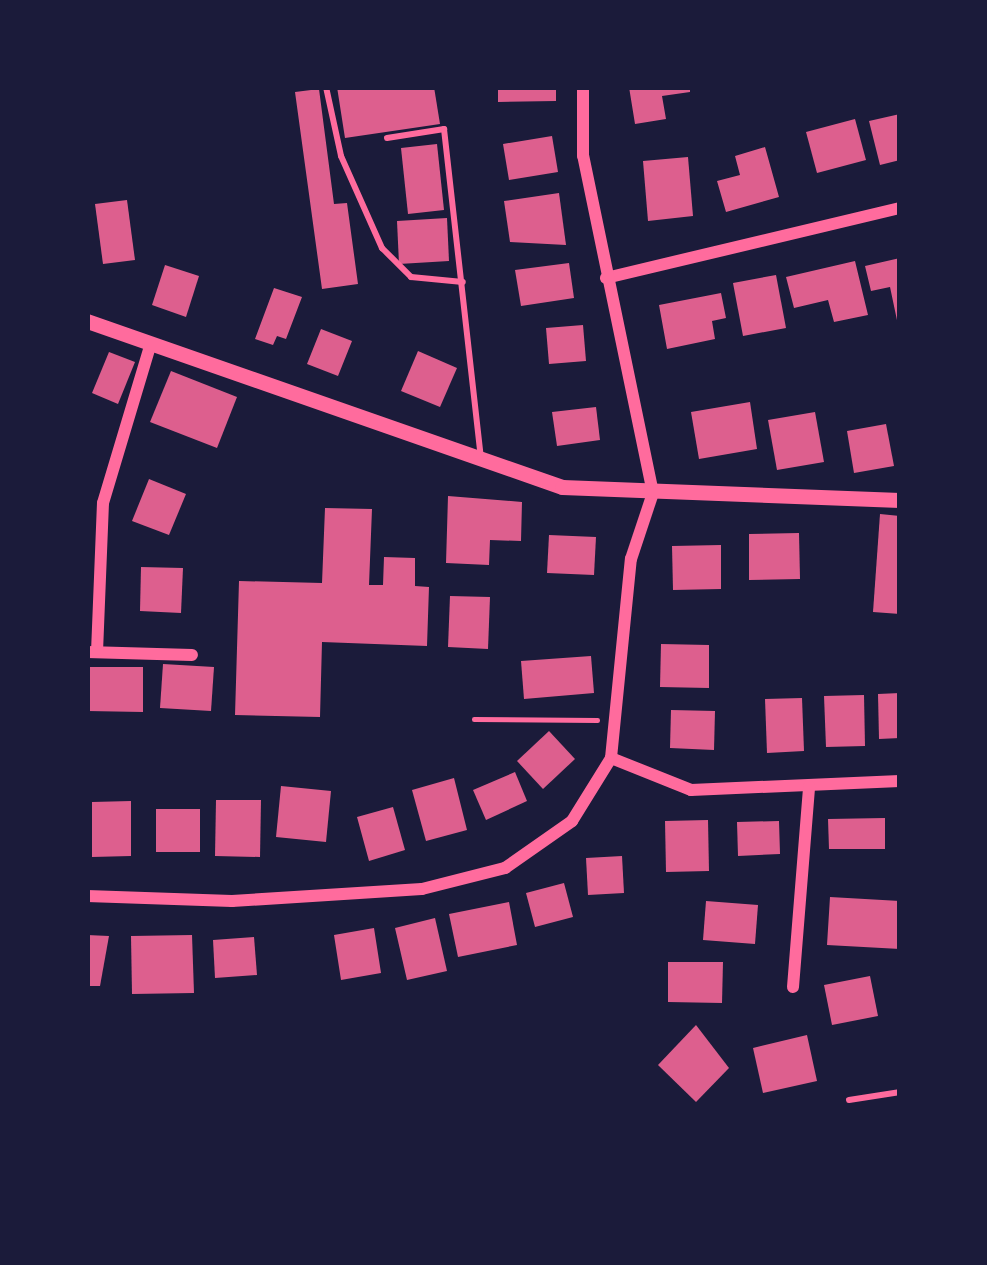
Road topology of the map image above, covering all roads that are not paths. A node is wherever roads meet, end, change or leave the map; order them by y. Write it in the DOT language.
graph roads {
  1 [pos="326,87"];
  2 [pos="583,87"];
  3 [pos="387,139"];
  4 [pos="900,208"];
  5 [pos="606,278"];
  6 [pos="465,281"];
  7 [pos="87,321"];
  8 [pos="151,344"];
  9 [pos="482,463"];
  10 [pos="653,493"];
  11 [pos="900,500"];
  12 [pos="92,652"];
  13 [pos="192,655"];
  14 [pos="610,758"];
  15 [pos="900,781"];
  16 [pos="809,787"];
  17 [pos="87,896"];
  18 [pos="793,987"];
  19 [pos="900,1092"];
  20 [pos="849,1100"];
  1 -- 6 [label="lane"];
  2 -- 5 [label="street"];
  3 -- 6 [label="lane"];
  4 -- 5 [label="street"];
  5 -- 10 [label="street"];
  6 -- 9 [label="lane"];
  7 -- 8 [label="street"];
  8 -- 9 [label="street"];
  8 -- 12 [label="street"];
  9 -- 10 [label="street"];
  10 -- 11 [label="street"];
  10 -- 14 [label="street"];
  12 -- 13 [label="street"];
  14 -- 16 [label="street"];
  14 -- 17 [label="street"];
  15 -- 16 [label="street"];
  16 -- 18 [label="street"];
  19 -- 20 [label="lane"];
}
